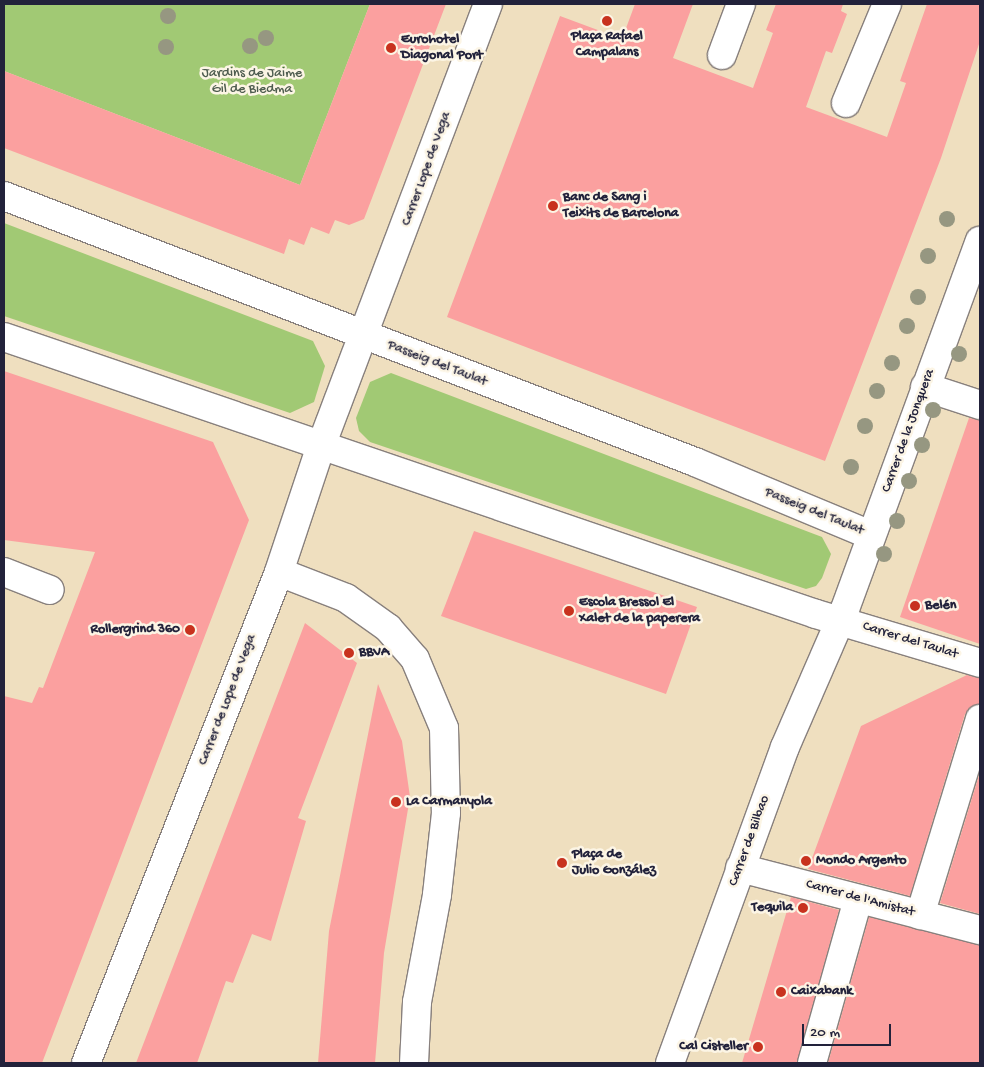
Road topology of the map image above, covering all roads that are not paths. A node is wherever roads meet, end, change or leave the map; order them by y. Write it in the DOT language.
graph roads {
  1 [pos="488,4"];
  2 [pos="741,4"];
  3 [pos="887,4"];
  4 [pos="722,55"];
  5 [pos="846,103"];
  6 [pos="4,196"];
  7 [pos="980,241"];
  8 [pos="365,335"];
  9 [pos="4,337"];
  10 [pos="925,387"];
  11 [pos="980,405"];
  12 [pos="321,446"];
  13 [pos="870,535"];
  14 [pos="4,572"];
  15 [pos="279,572"];
  16 [pos="50,590"];
  17 [pos="839,621"];
  18 [pos="980,663"];
  19 [pos="980,719"];
  20 [pos="740,868"];
  21 [pos="858,899"];
  22 [pos="920,915"];
  23 [pos="980,930"];
  24 [pos="86,1063"];
  25 [pos="414,1063"];
  26 [pos="670,1063"];
  27 [pos="812,1063"];
  1 -- 8 [label="street, Carrer Lope de Vega"];
  2 -- 4 [label="street"];
  3 -- 5 [label="street"];
  6 -- 8 [label="street, Passeig del Taulat"];
  7 -- 10 [label="street, Carrer de la Jonquera"];
  8 -- 12 [label="street, Carrer de Lope de Vega"];
  8 -- 13 [label="street, Passeig del Taulat"];
  9 -- 12 [label="street"];
  10 -- 11 [label="street"];
  10 -- 13 [label="street, Carrer de la Jonquera"];
  12 -- 15 [label="street, Carrer de Lope de Vega"];
  12 -- 17 [label="street"];
  13 -- 17 [label="street, Carrer de la Jonquera"];
  14 -- 16 [label="street"];
  15 -- 24 [label="street, Carrer de Lope de Vega"];
  15 -- 25 [label="street"];
  17 -- 18 [label="street, Carrer del Taulat"];
  17 -- 20 [label="street, Carrer de Bilbao"];
  19 -- 22 [label="street"];
  20 -- 21 [label="street, Carrer de l'Amistat"];
  20 -- 26 [label="street, Carrer de Bilbao"];
  21 -- 22 [label="street, Carrer de l'Amistat"];
  21 -- 27 [label="street"];
  22 -- 23 [label="street, Carrer de l'Amistat"];
}
